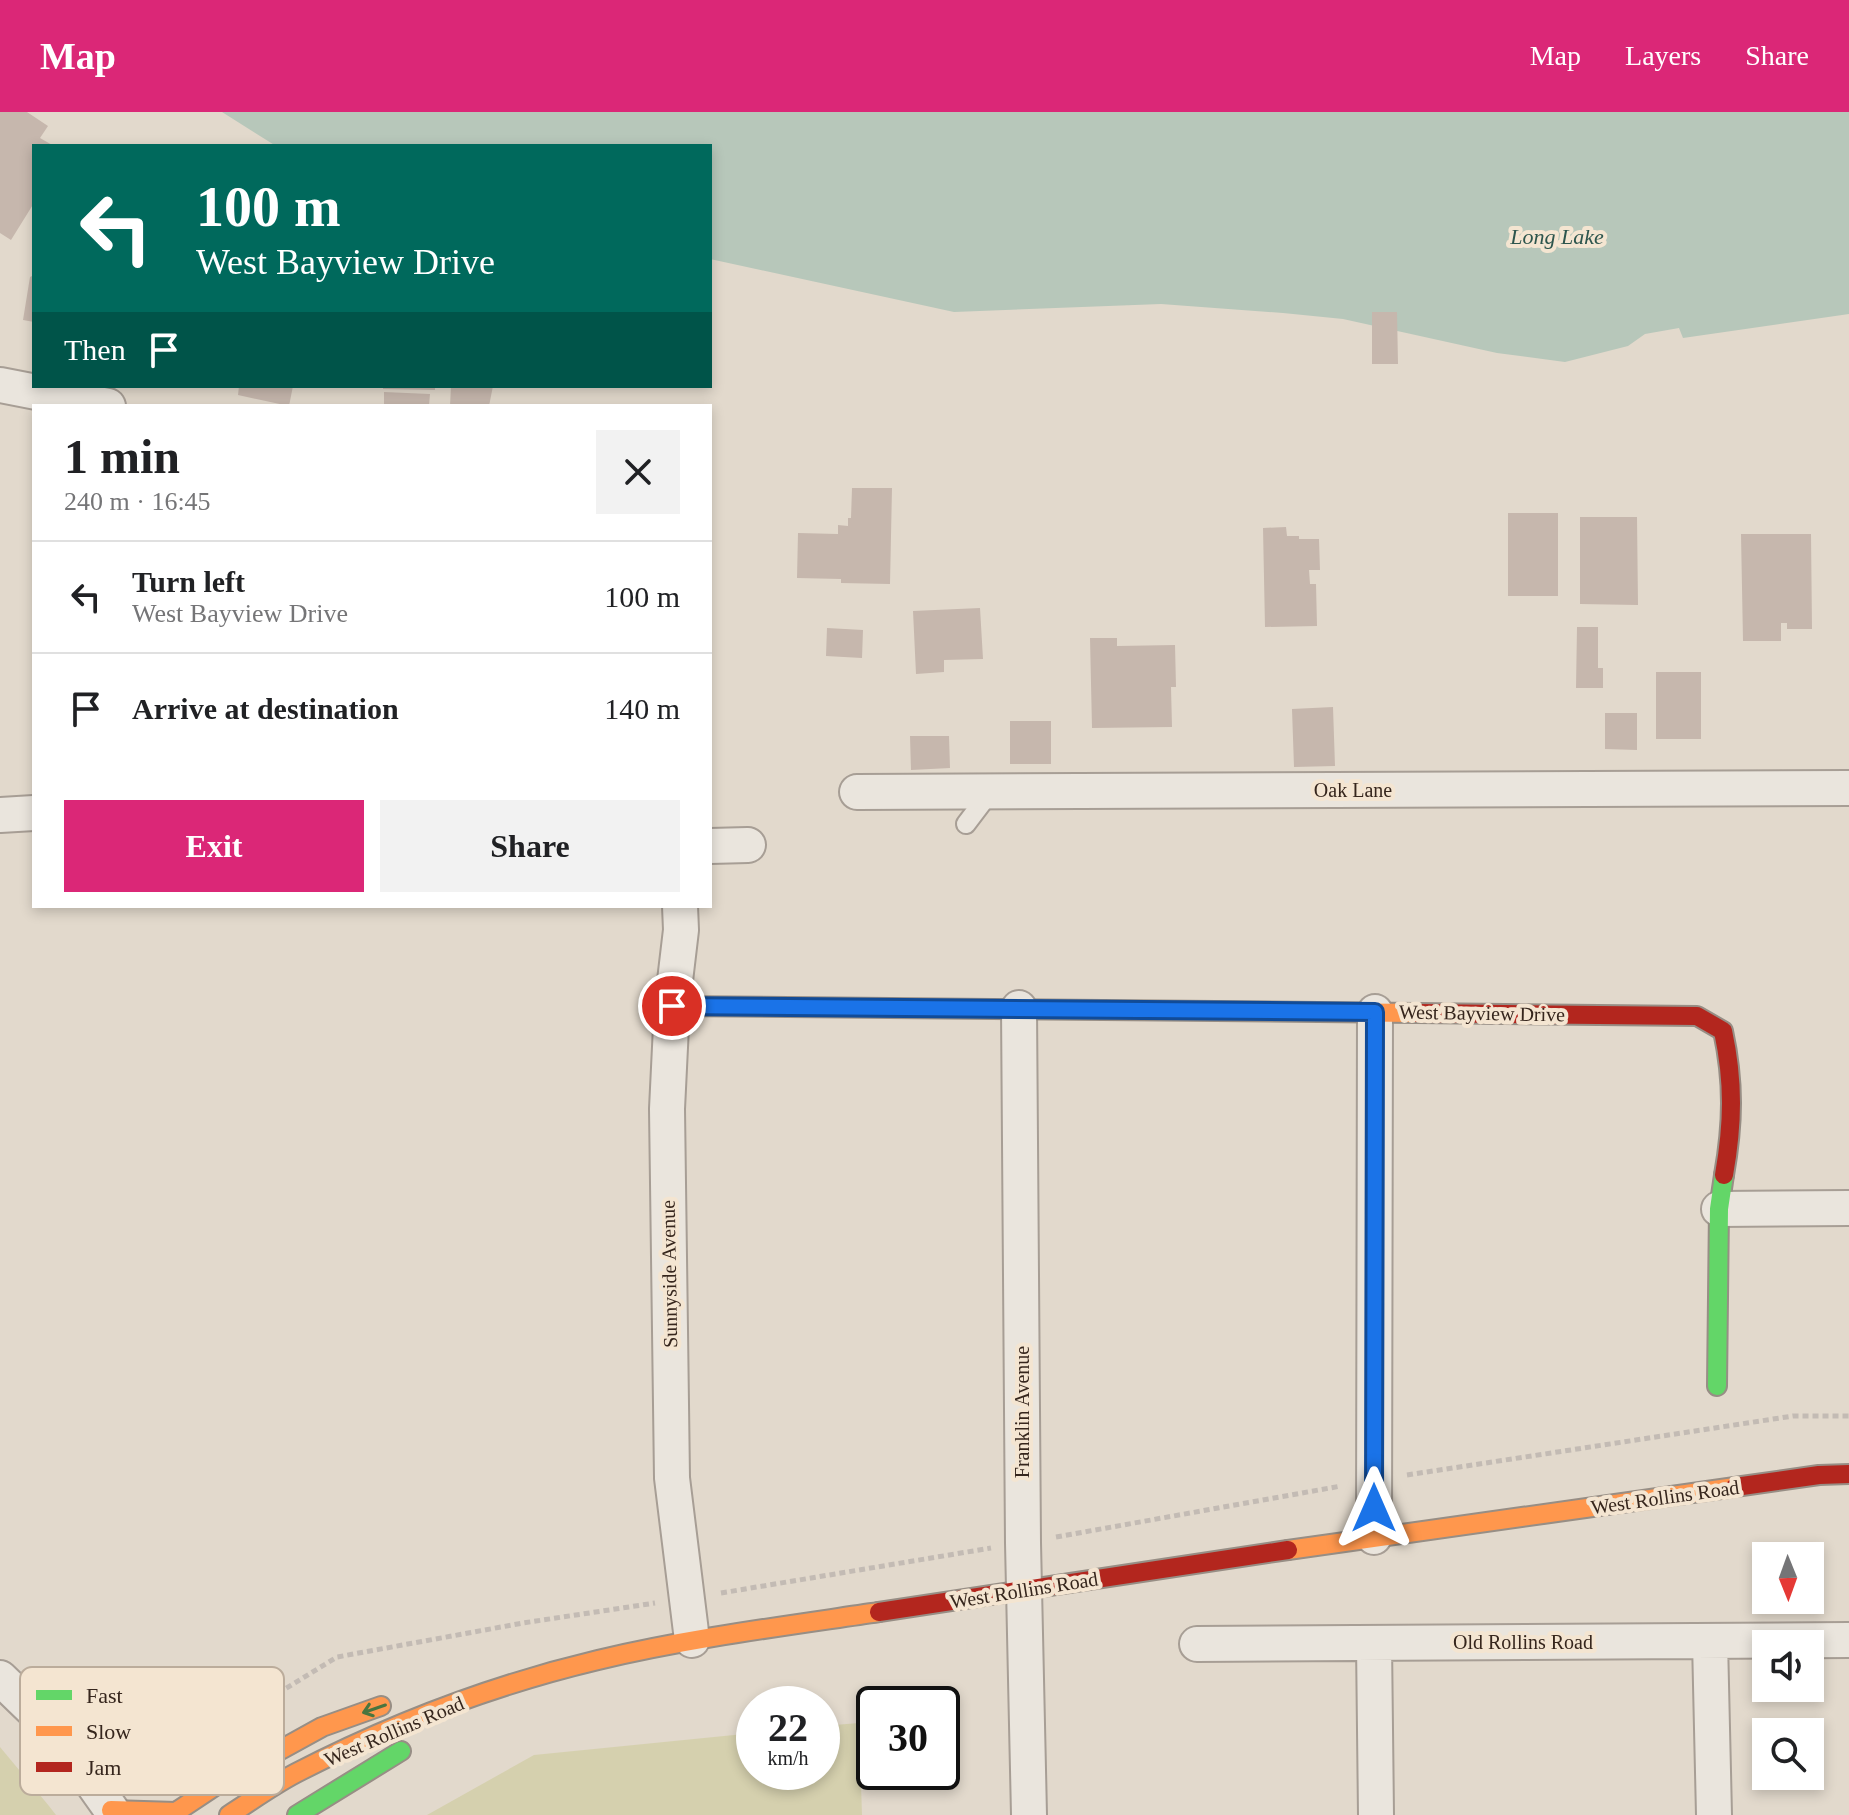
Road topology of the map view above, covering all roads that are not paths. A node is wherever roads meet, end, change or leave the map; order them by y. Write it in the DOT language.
graph roads {
  1 [pos="0,385"];
  2 [pos="98,404"];
  3 [pos="1849,788"];
  4 [pos="991,791"];
  5 [pos="857,792"];
  6 [pos="32,813"];
  7 [pos="0,815"];
  8 [pos="966,824"];
  9 [pos="748,845"];
  10 [pos="712,846"];
  11 [pos="680,908"];
  12 [pos="672,1006"];
  13 [pos="1019,1008"];
  14 [pos="1375,1012"];
  15 [pos="1849,1208"];
  16 [pos="1719,1209"];
  17 [pos="1717,1386"];
  18 [pos="1849,1474"];
  19 [pos="1374,1537"];
  20 [pos="1026,1590"];
  21 [pos="692,1640"];
  22 [pos="1849,1640"];
  23 [pos="1710,1641"];
  24 [pos="1374,1643"];
  25 [pos="1197,1644"];
  26 [pos="551,1673"];
  27 [pos="0,1678"];
  28 [pos="506,1686"];
  29 [pos="20,1697"];
  30 [pos="453,1724"];
  31 [pos="410,1746"];
  32 [pos="284,1748"];
  33 [pos="284,1780"];
  34 [pos="101,1795"];
  35 [pos="202,1795"];
  36 [pos="261,1795"];
  37 [pos="113,1812"];
  38 [pos="229,1815"];
  39 [pos="297,1815"];
  40 [pos="1029,1815"];
  41 [pos="1376,1815"];
  42 [pos="1714,1815"];
  1 -- 2 [label="street"];
  3 -- 4 [label="street, Oak Lane"];
  4 -- 5 [label="street, Oak Lane"];
  4 -- 8 [label="lane"];
  6 -- 7 [label="street"];
  9 -- 10 [label="street"];
  11 -- 12 [label="street, Sunnyside Avenue"];
  12 -- 13 [label="street, West Bayview Drive"];
  12 -- 21 [label="street, Sunnyside Avenue"];
  13 -- 14 [label="street, West Bayview Drive"];
  13 -- 20 [label="street, Franklin Avenue"];
  14 -- 16 [label="street, West Bayview Drive"];
  14 -- 19 [label="street"];
  15 -- 16 [label="street"];
  16 -- 17 [label="street, West Bayview Drive"];
  18 -- 19 [label="street, West Rollins Road"];
  19 -- 20 [label="street, West Rollins Road"];
  20 -- 21 [label="street, West Rollins Road"];
  20 -- 40 [label="street, Franklin Avenue"];
  21 -- 26 [label="street, West Rollins Road"];
  22 -- 23 [label="street, Old Rollins Road"];
  23 -- 24 [label="street, Old Rollins Road"];
  23 -- 42 [label="street"];
  24 -- 25 [label="street, Old Rollins Road"];
  24 -- 41 [label="street"];
  26 -- 28 [label="street, West Rollins Road"];
  26 -- 30 [label="street"];
  27 -- 29 [label="street"];
  28 -- 32 [label="street, one-way"];
  28 -- 33 [label="street, West Rollins Road"];
  31 -- 39 [label="street"];
  34 -- 37 [label="street"];
  35 -- 37 [label="street, one-way"];
  36 -- 38 [label="street, West Rollins Road"];
}
